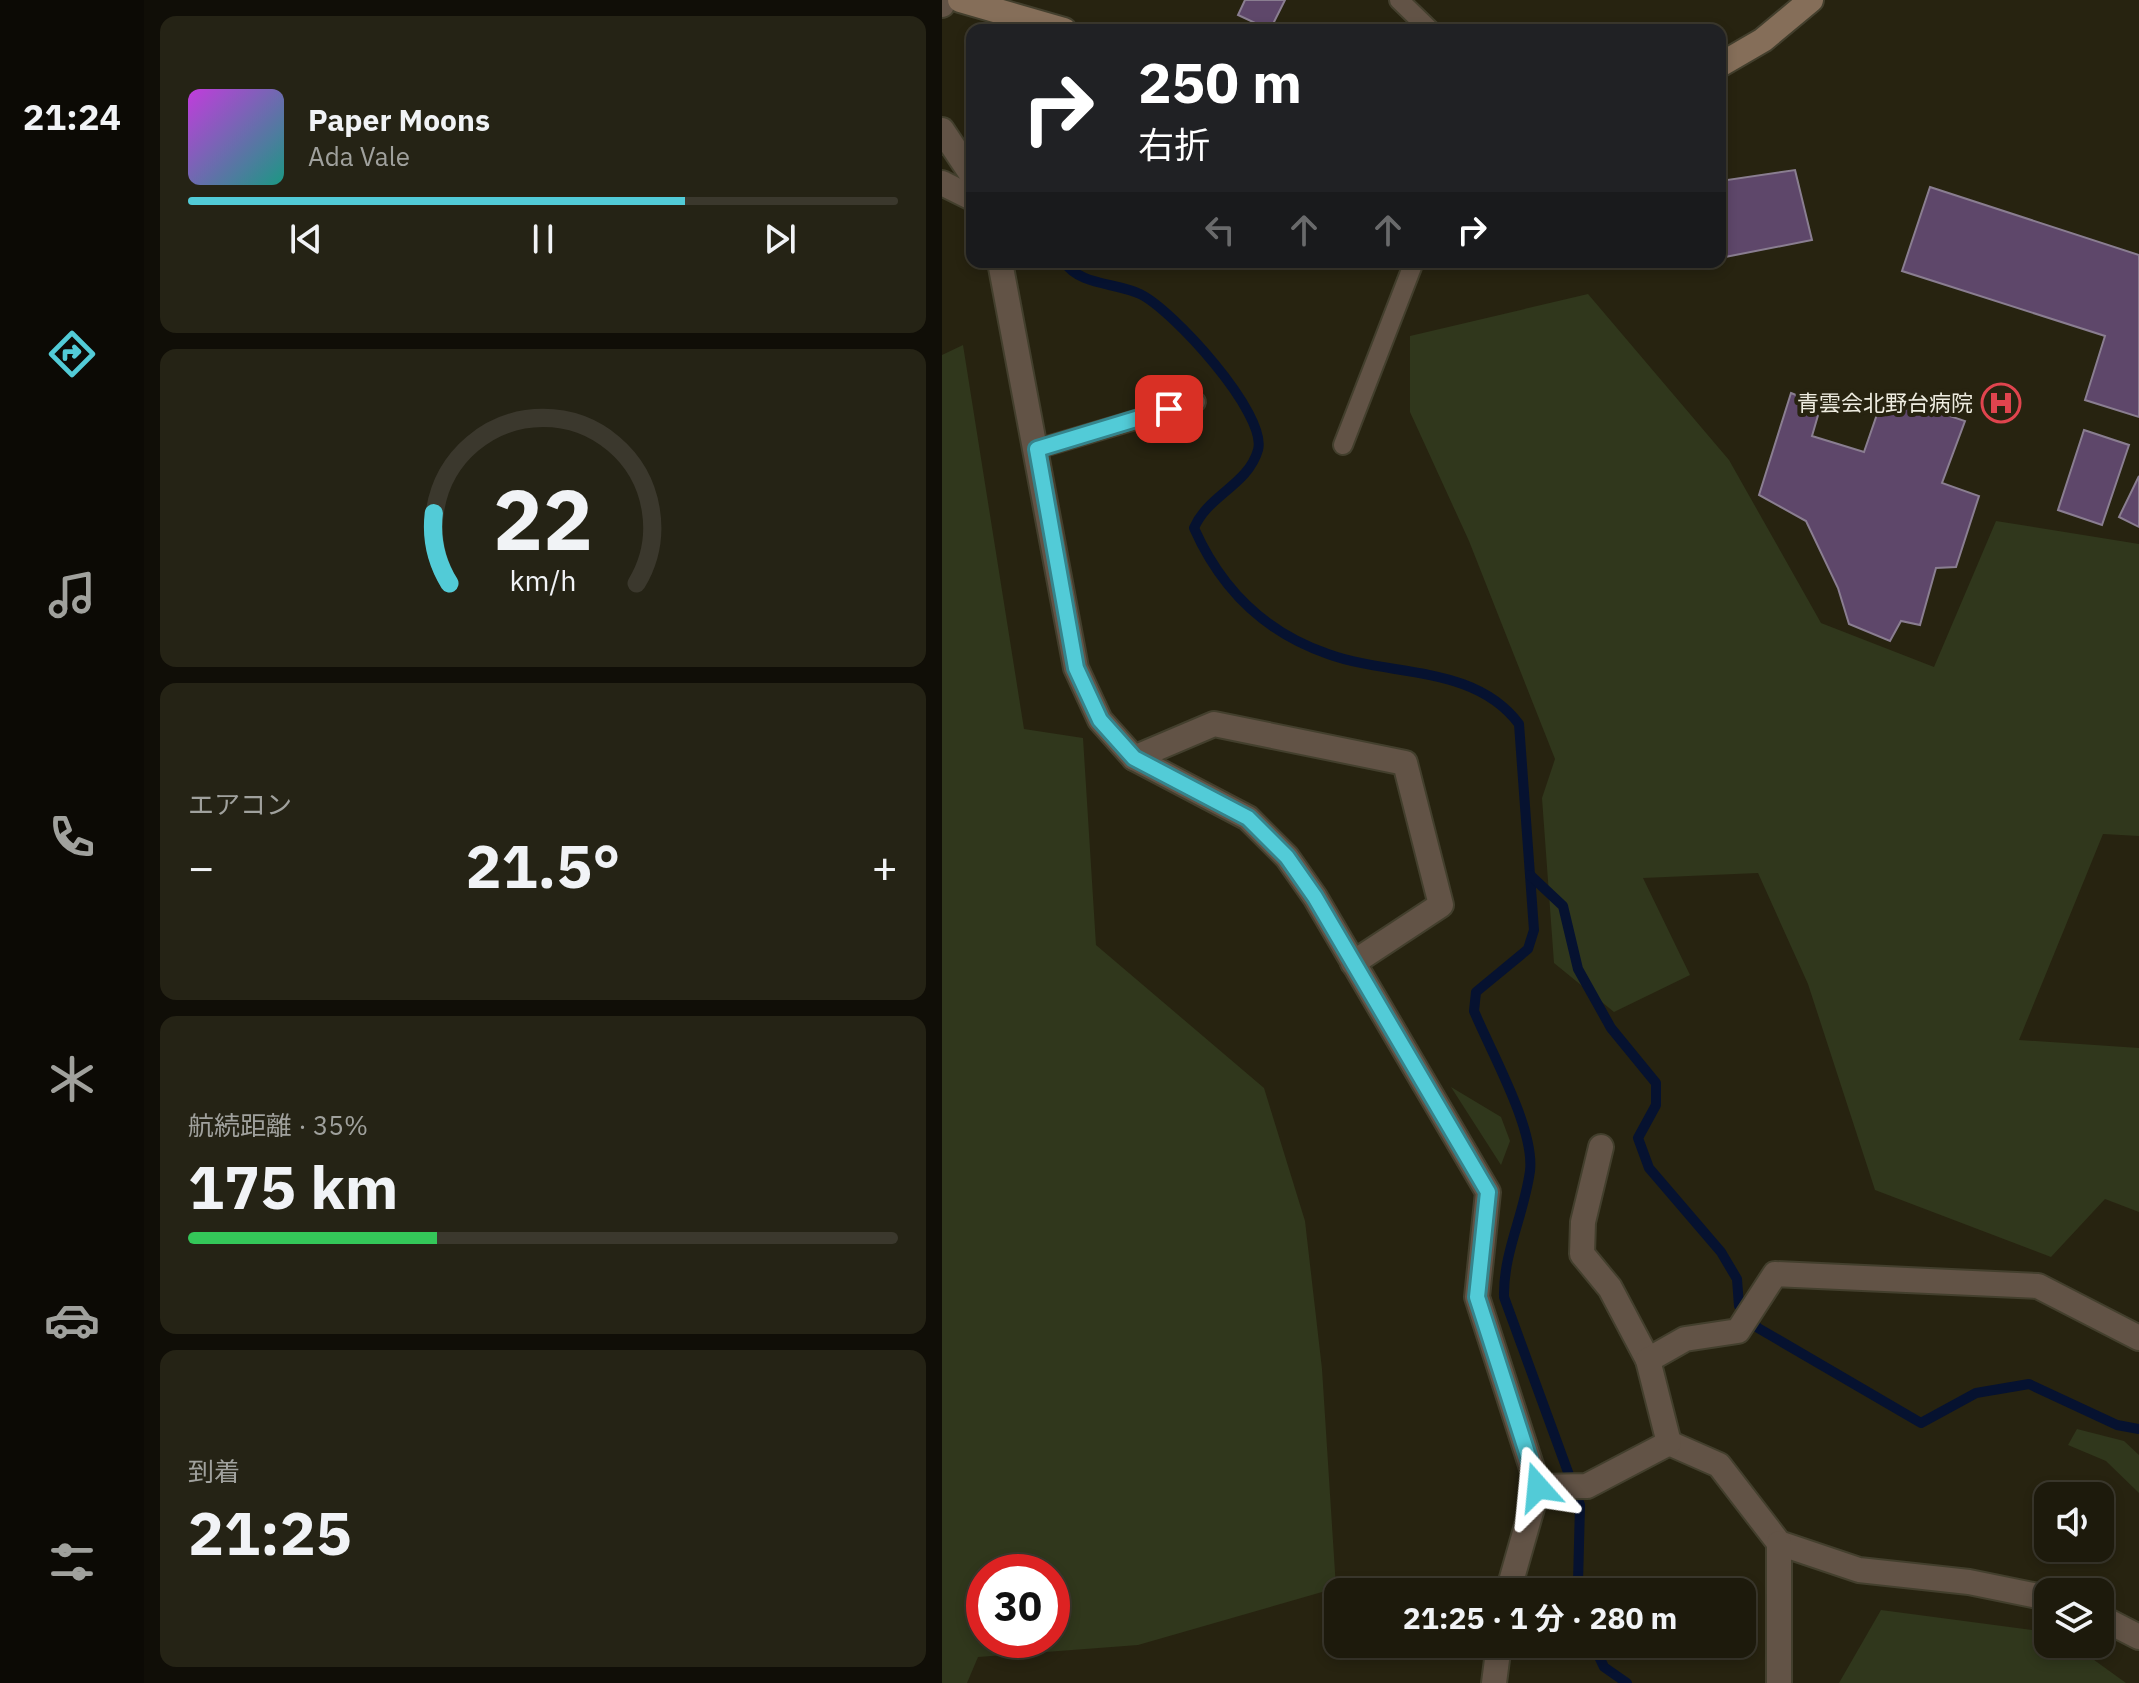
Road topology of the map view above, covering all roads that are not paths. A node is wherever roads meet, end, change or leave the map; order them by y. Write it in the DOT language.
graph roads {
  1 [pos="960,0"];
  2 [pos="1399,0"];
  3 [pos="1811,0"];
  4 [pos="1043,24"];
  5 [pos="1424,24"];
  6 [pos="1726,62"];
  7 [pos="942,130"];
  8 [pos="966,166"];
  9 [pos="942,183"];
  10 [pos="966,195"];
  11 [pos="1001,268"];
  12 [pos="1412,268"];
  13 [pos="1196,402"];
  14 [pos="1343,445"];
  15 [pos="1037,449"];
  16 [pos="1134,758"];
  17 [pos="1353,963"];
  18 [pos="1601,1147"];
  19 [pos="2139,1338"];
  20 [pos="1648,1360"];
  21 [pos="1669,1443"];
  22 [pos="1544,1487"];
  23 [pos="1779,1543"];
  24 [pos="1513,1578"];
  25 [pos="2034,1595"];
  26 [pos="2114,1624"];
  27 [pos="2139,1637"];
  28 [pos="1497,1658"];
  29 [pos="1494,1683"];
  30 [pos="1779,1683"];
  1 -- 4 [label="street"];
  2 -- 5 [label="lane"];
  3 -- 6 [label="street"];
  7 -- 8 [label="street"];
  9 -- 10 [label="street"];
  11 -- 15 [label="street"];
  12 -- 14 [label="lane"];
  13 -- 15 [label="lane"];
  15 -- 16 [label="street"];
  16 -- 17 [label="street"];
  16 -- 17 [label="street"];
  17 -- 22 [label="street"];
  18 -- 20 [label="street"];
  19 -- 20 [label="street"];
  20 -- 21 [label="street"];
  21 -- 22 [label="street"];
  21 -- 23 [label="street"];
  22 -- 24 [label="street"];
  23 -- 25 [label="street"];
  23 -- 30 [label="street"];
  26 -- 27 [label="street"];
  28 -- 29 [label="street"];
}
